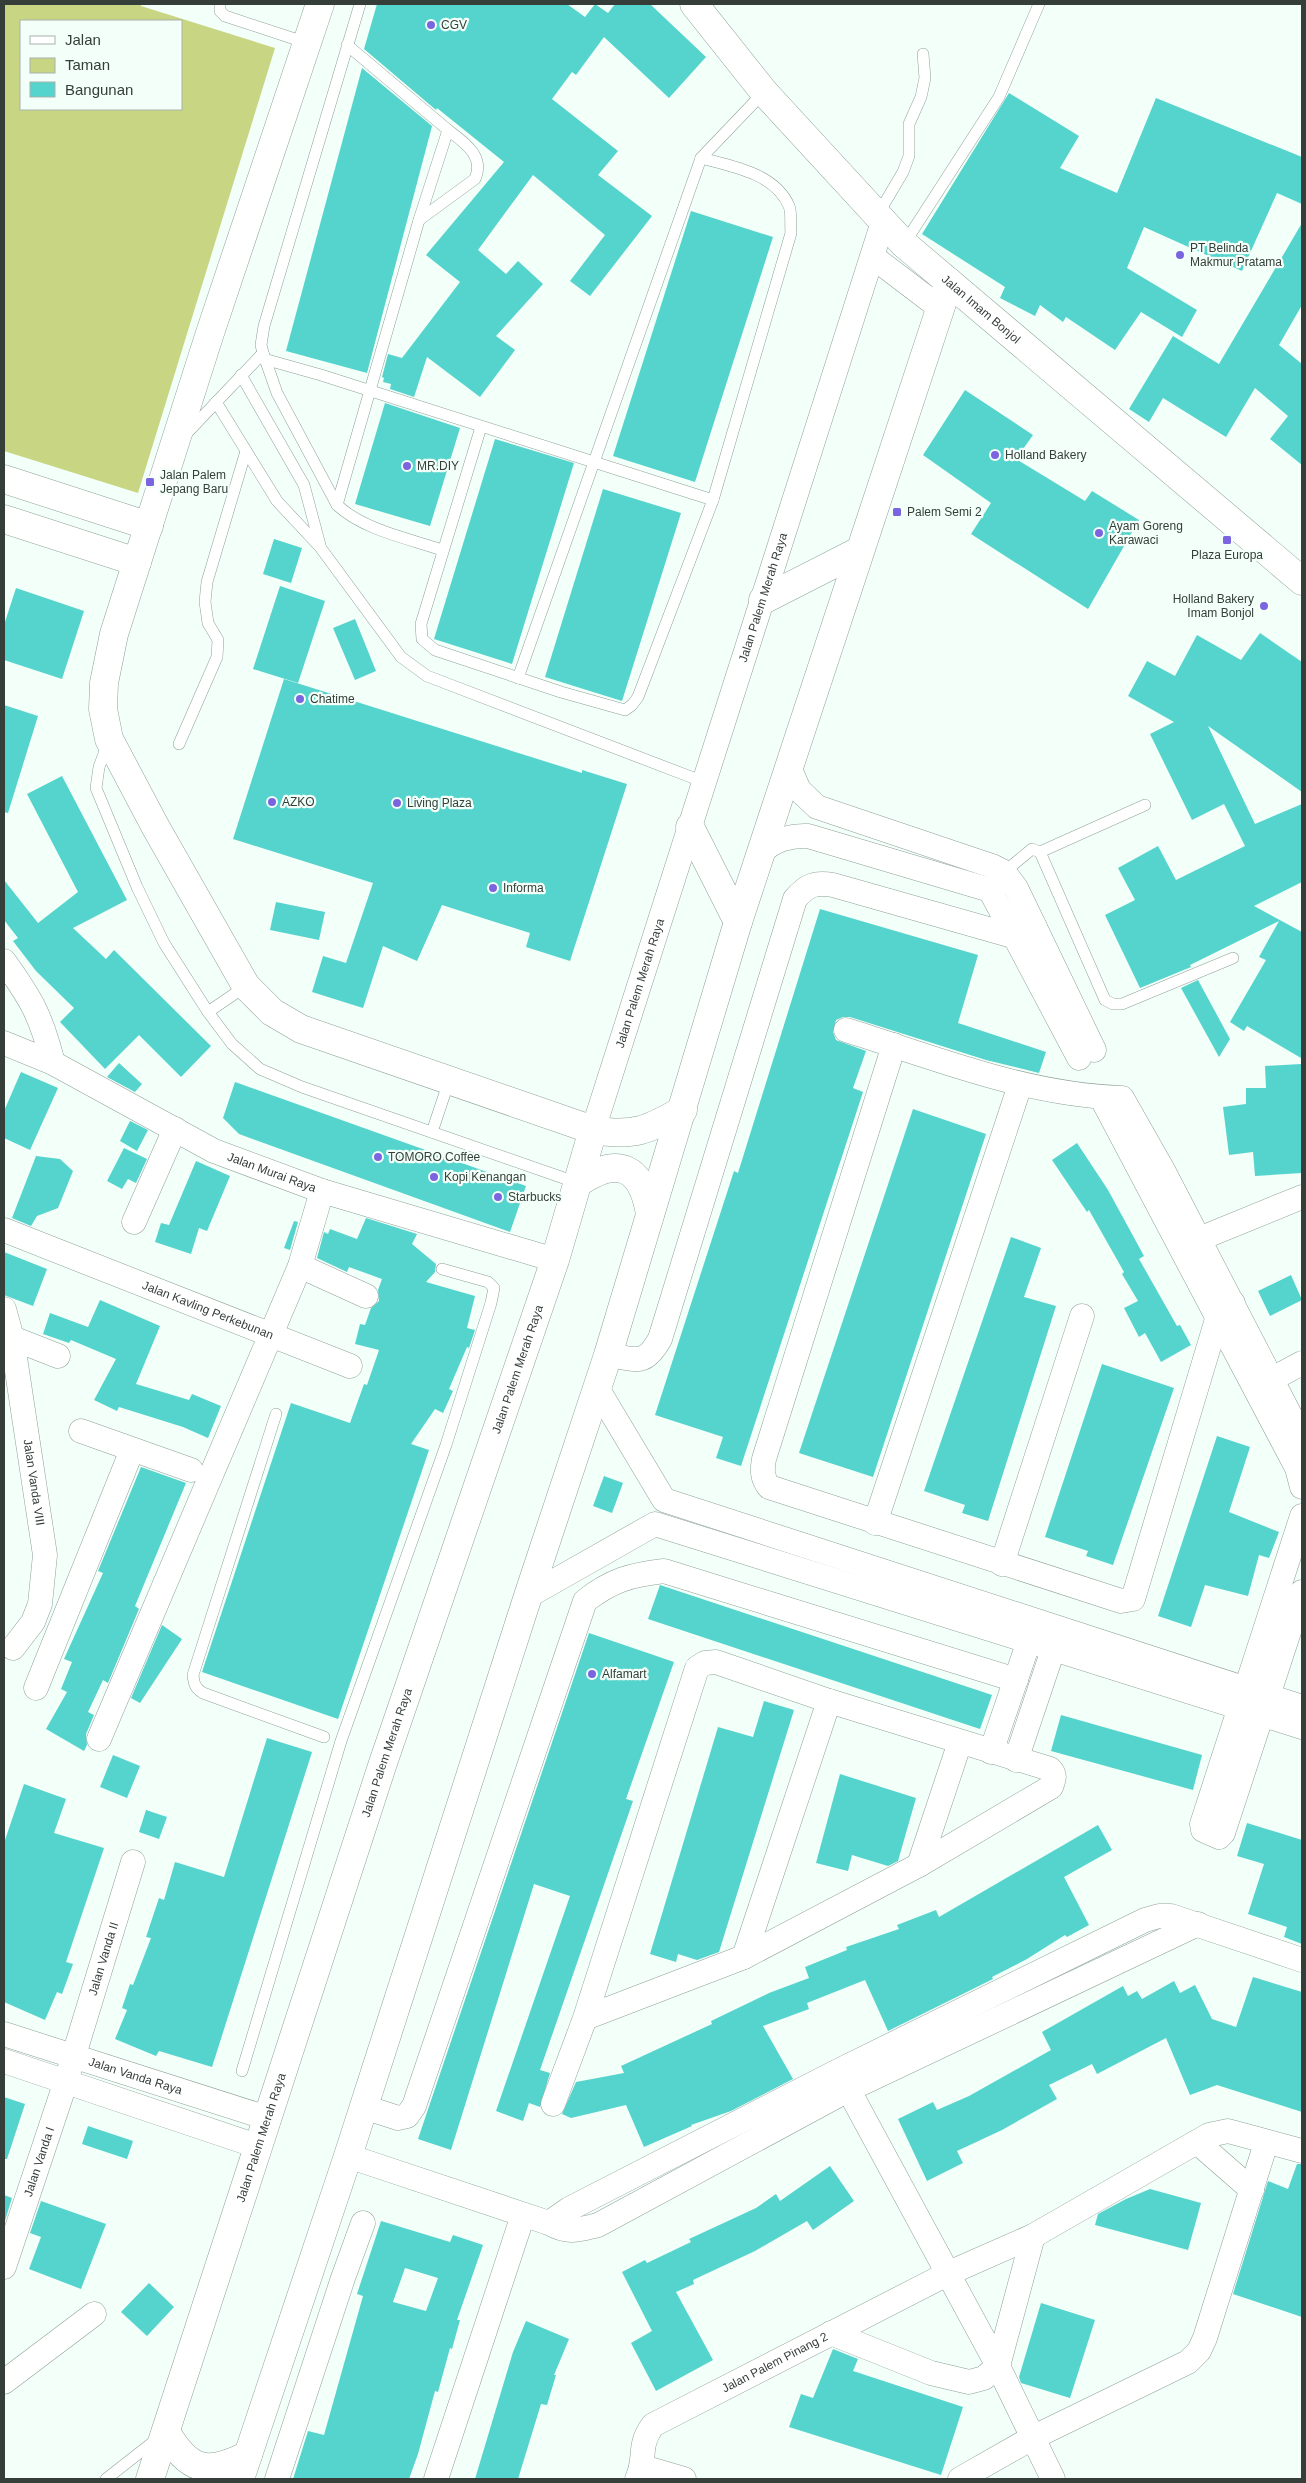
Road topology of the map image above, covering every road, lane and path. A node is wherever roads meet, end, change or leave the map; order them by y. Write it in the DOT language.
graph roads {
  1 [pos="220,4"];
  2 [pos="320,4"];
  3 [pos="360,4"];
  4 [pos="694,4"];
  5 [pos="1039,4"];
  6 [pos="307,43"];
  7 [pos="347,45"];
  8 [pos="923,54"];
  9 [pos="764,92"];
  10 [pos="448,130"];
  11 [pos="701,158"];
  12 [pos="880,219"];
  13 [pos="419,220"];
  14 [pos="904,244"];
  15 [pos="873,256"];
  16 [pos="949,282"];
  17 [pos="940,308"];
  18 [pos="264,356"];
  19 [pos="241,376"];
  20 [pos="369,391"];
  21 [pos="216,402"];
  22 [pos="481,427"];
  23 [pos="174,446"];
  24 [pos="246,451"];
  25 [pos="595,464"];
  26 [pos="4,479"];
  27 [pos="713,500"];
  28 [pos="336,504"];
  29 [pos="4,519"];
  30 [pos="148,526"];
  31 [pos="320,547"];
  32 [pos="442,550"];
  33 [pos="859,551"];
  34 [pos="137,562"];
  35 [pos="1302,581"];
  36 [pos="763,600"];
  37 [pos="518,678"];
  38 [pos="110,739"];
  39 [pos="178,744"];
  40 [pos="790,767"];
  41 [pos="704,782"];
  42 [pos="1145,805"];
  43 [pos="690,827"];
  44 [pos="761,852"];
  45 [pos="1040,852"];
  46 [pos="1004,872"];
  47 [pos="738,922"];
  48 [pos="1026,932"];
  49 [pos="1233,958"];
  50 [pos="4,961"];
  51 [pos="246,986"];
  52 [pos="208,1012"];
  53 [pos="846,1030"];
  54 [pos="4,1043"];
  55 [pos="894,1045"];
  56 [pos="1087,1054"];
  57 [pos="53,1063"];
  58 [pos="449,1080"];
  59 [pos="1020,1085"];
  60 [pos="683,1110"];
  61 [pos="175,1129"];
  62 [pos="593,1130"];
  63 [pos="432,1132"];
  64 [pos="1155,1176"];
  65 [pos="578,1182"];
  66 [pos="322,1190"];
  67 [pos="1302,1198"];
  68 [pos="650,1214"];
  69 [pos="134,1222"];
  70 [pos="4,1230"];
  71 [pos="1199,1239"];
  72 [pos="555,1260"];
  73 [pos="300,1266"];
  74 [pos="442,1269"];
  75 [pos="366,1296"];
  76 [pos="4,1309"];
  77 [pos="1225,1310"];
  78 [pos="1082,1316"];
  79 [pos="270,1333"];
  80 [pos="12,1338"];
  81 [pos="608,1355"];
  82 [pos="58,1356"];
  83 [pos="1302,1363"];
  84 [pos="350,1366"];
  85 [pos="1263,1383"];
  86 [pos="597,1388"];
  87 [pos="276,1414"];
  88 [pos="81,1432"];
  89 [pos="1302,1438"];
  90 [pos="132,1450"];
  91 [pos="191,1470"];
  92 [pos="1302,1487"];
  93 [pos="664,1500"];
  94 [pos="1302,1516"];
  95 [pos="874,1523"];
  96 [pos="656,1524"];
  97 [pos="783,1551"];
  98 [pos="1002,1564"];
  99 [pos="1277,1594"];
  100 [pos="528,1596"];
  101 [pos="1301,1596"];
  102 [pos="1033,1631"];
  103 [pos="1056,1639"];
  104 [pos="52,1649"];
  105 [pos="8,1650"];
  106 [pos="1016,1680"];
  107 [pos="36,1688"];
  108 [pos="1244,1699"];
  109 [pos="829,1701"];
  110 [pos="1266,1706"];
  111 [pos="1302,1707"];
  112 [pos="1302,1727"];
  113 [pos="324,1737"];
  114 [pos="99,1739"];
  115 [pos="960,1742"];
  116 [pos="991,1752"];
  117 [pos="1016,1760"];
  118 [pos="133,1862"];
  119 [pos="919,1865"];
  120 [pos="744,1957"];
  121 [pos="1302,1960"];
  122 [pos="585,2018"];
  123 [pos="4,2034"];
  124 [pos="73,2056"];
  125 [pos="4,2061"];
  126 [pos="242,2072"];
  127 [pos="66,2081"];
  128 [pos="843,2081"];
  129 [pos="553,2104"];
  130 [pos="364,2107"];
  131 [pos="267,2118"];
  132 [pos="1197,2142"];
  133 [pos="1266,2143"];
  134 [pos="257,2146"];
  135 [pos="1302,2151"];
  136 [pos="348,2156"];
  137 [pos="1252,2190"];
  138 [pos="523,2215"];
  139 [pos="363,2222"];
  140 [pos="1032,2236"];
  141 [pos="4,2267"];
  142 [pos="310,2267"];
  143 [pos="949,2273"];
  144 [pos="343,2278"];
  145 [pos="94,2314"];
  146 [pos="831,2333"];
  147 [pos="998,2366"];
  148 [pos="272,2381"];
  149 [pos="4,2382"];
  150 [pos="305,2395"];
  151 [pos="166,2432"];
  152 [pos="1032,2438"];
  153 [pos="244,2467"];
  154 [pos="640,2473"];
  155 [pos="106,2479"];
  156 [pos="150,2479"];
  157 [pos="277,2479"];
  158 [pos="436,2479"];
  159 [pos="684,2479"];
  160 [pos="960,2479"];
  161 [pos="1053,2479"];
  1 -- 6 [label="lane"];
  2 -- 6 [label="street"];
  3 -- 7 [label="lane"];
  4 -- 9 [label="street, Jalan Imam Bonjol"];
  5 -- 14 [label="lane"];
  6 -- 23 [label="street"];
  7 -- 10 [label="lane"];
  7 -- 18 [label="lane"];
  8 -- 12 [label="lane"];
  9 -- 11 [label="lane"];
  9 -- 12 [label="street, Jalan Imam Bonjol"];
  10 -- 13 [label="lane"];
  10 -- 13 [label="lane"];
  11 -- 25 [label="lane"];
  11 -- 27 [label="lane"];
  12 -- 14 [label="street, Jalan Imam Bonjol"];
  12 -- 15 [label="street, Jalan Palem Merah Raya"];
  13 -- 20 [label="lane"];
  14 -- 16 [label="street, Jalan Imam Bonjol"];
  15 -- 17 [label="street"];
  15 -- 36 [label="street, Jalan Palem Merah Raya"];
  16 -- 17 [label="street"];
  16 -- 35 [label="street, Jalan Imam Bonjol"];
  17 -- 33 [label="street"];
  18 -- 19 [label="lane"];
  18 -- 20 [label="lane"];
  18 -- 28 [label="lane"];
  19 -- 21 [label="lane"];
  19 -- 31 [label="lane"];
  20 -- 22 [label="lane"];
  20 -- 28 [label="lane"];
  21 -- 23 [label="lane"];
  21 -- 24 [label="lane"];
  22 -- 25 [label="lane"];
  22 -- 32 [label="lane"];
  23 -- 30 [label="street"];
  24 -- 31 [label="lane"];
  24 -- 39 [label="lane"];
  25 -- 27 [label="lane"];
  25 -- 37 [label="lane"];
  26 -- 30 [label="street"];
  27 -- 37 [label="lane"];
  28 -- 32 [label="lane"];
  29 -- 34 [label="street"];
  30 -- 34 [label="street"];
  31 -- 41 [label="lane"];
  32 -- 37 [label="lane"];
  33 -- 36 [label="street"];
  33 -- 40 [label="street"];
  34 -- 38 [label="street"];
  36 -- 41 [label="street, Jalan Palem Merah Raya"];
  38 -- 51 [label="street"];
  38 -- 52 [label="lane"];
  40 -- 44 [label="street"];
  40 -- 46 [label="street"];
  41 -- 43 [label="street, Jalan Palem Merah Raya"];
  42 -- 45 [label="lane"];
  43 -- 47 [label="street"];
  43 -- 62 [label="street, Jalan Palem Merah Raya"];
  44 -- 47 [label="street"];
  44 -- 48 [label="street"];
  45 -- 46 [label="lane"];
  45 -- 49 [label="lane"];
  46 -- 48 [label="street"];
  47 -- 60 [label="street"];
  48 -- 56 [label="street"];
  48 -- 81 [label="street"];
  50 -- 57 [label="street"];
  51 -- 52 [label="lane"];
  51 -- 58 [label="street"];
  52 -- 63 [label="lane"];
  53 -- 55 [label="street"];
  54 -- 57 [label="street, Jalan Murai Raya"];
  55 -- 59 [label="street"];
  55 -- 95 [label="street"];
  57 -- 61 [label="street, Jalan Murai Raya"];
  58 -- 62 [label="street"];
  58 -- 63 [label="lane"];
  59 -- 64 [label="street"];
  59 -- 95 [label="street"];
  60 -- 62 [label="street"];
  60 -- 68 [label="street"];
  61 -- 66 [label="street, Jalan Murai Raya"];
  61 -- 69 [label="street"];
  62 -- 65 [label="street, Jalan Palem Merah Raya"];
  63 -- 65 [label="lane"];
  64 -- 71 [label="street"];
  64 -- 77 [label="street"];
  65 -- 68 [label="street"];
  65 -- 72 [label="street, Jalan Palem Merah Raya"];
  66 -- 72 [label="street, Jalan Murai Raya"];
  66 -- 73 [label="street, Jalan Kavling Perkebunan"];
  67 -- 71 [label="street"];
  68 -- 81 [label="street"];
  70 -- 79 [label="street, Jalan Kavling Perkebunan"];
  71 -- 77 [label="street"];
  72 -- 131 [label="street, Jalan Palem Merah Raya"];
  73 -- 75 [label="street"];
  73 -- 79 [label="street, Jalan Kavling Perkebunan"];
  74 -- 126 [label="lane"];
  76 -- 80 [label="street, Jalan Vanda VIII"];
  77 -- 85 [label="street"];
  77 -- 98 [label="street"];
  78 -- 98 [label="street"];
  79 -- 84 [label="street"];
  79 -- 114 [label="street"];
  80 -- 82 [label="street"];
  80 -- 105 [label="street, Jalan Vanda VIII"];
  81 -- 86 [label="street"];
  83 -- 85 [label="street"];
  85 -- 89 [label="street"];
  85 -- 92 [label="street"];
  86 -- 93 [label="street"];
  86 -- 100 [label="street"];
  87 -- 113 [label="lane"];
  88 -- 90 [label="street"];
  90 -- 91 [label="street"];
  90 -- 104 [label="street"];
  93 -- 96 [label="street"];
  93 -- 97 [label="street"];
  94 -- 99 [label="street"];
  95 -- 98 [label="street"];
  96 -- 97 [label="street"];
  96 -- 100 [label="street"];
  97 -- 102 [label="street"];
  99 -- 101 [label="street"];
  99 -- 108 [label="street"];
  100 -- 130 [label="street"];
  101 -- 110 [label="street"];
  102 -- 103 [label="street"];
  102 -- 106 [label="street"];
  103 -- 108 [label="street"];
  103 -- 117 [label="street"];
  104 -- 105 [label="street"];
  104 -- 107 [label="street"];
  106 -- 116 [label="street"];
  106 -- 130 [label="street"];
  108 -- 110 [label="street"];
  108 -- 110 [label="street"];
  109 -- 115 [label="street"];
  109 -- 120 [label="street"];
  109 -- 122 [label="street"];
  110 -- 111 [label="street"];
  110 -- 112 [label="street"];
  115 -- 116 [label="street"];
  115 -- 119 [label="street"];
  116 -- 117 [label="street"];
  117 -- 119 [label="street"];
  118 -- 124 [label="street, Jalan Vanda II"];
  119 -- 120 [label="street"];
  120 -- 122 [label="street"];
  121 -- 128 [label="street"];
  122 -- 129 [label="street"];
  123 -- 124 [label="street, Jalan Vanda Raya"];
  124 -- 127 [label="street, Jalan Vanda I"];
  124 -- 131 [label="street, Jalan Vanda Raya"];
  125 -- 127 [label="street, Jalan Vanda Raya"];
  127 -- 134 [label="street, Jalan Vanda Raya"];
  127 -- 141 [label="street, Jalan Vanda I"];
  128 -- 138 [label="street"];
  128 -- 143 [label="street"];
  130 -- 136 [label="street"];
  131 -- 134 [label="street, Jalan Palem Merah Raya"];
  132 -- 133 [label="street, Jalan Palem Pinang 2"];
  132 -- 137 [label="street"];
  132 -- 140 [label="street, Jalan Palem Pinang 2"];
  133 -- 135 [label="street, Jalan Palem Pinang 2"];
  133 -- 137 [label="street"];
  134 -- 151 [label="street, Jalan Palem Merah Raya"];
  136 -- 138 [label="street"];
  136 -- 142 [label="street"];
  137 -- 152 [label="street"];
  138 -- 158 [label="street"];
  139 -- 144 [label="street"];
  140 -- 143 [label="street, Jalan Palem Pinang 2"];
  140 -- 147 [label="street"];
  142 -- 144 [label="street"];
  142 -- 148 [label="street"];
  143 -- 146 [label="street, Jalan Palem Pinang 2"];
  143 -- 147 [label="street"];
  144 -- 150 [label="street"];
  145 -- 149 [label="street"];
  146 -- 147 [label="street"];
  146 -- 154 [label="street, Jalan Palem Pinang 2"];
  147 -- 152 [label="street"];
  148 -- 150 [label="street"];
  148 -- 153 [label="street"];
  150 -- 157 [label="street"];
  151 -- 153 [label="street"];
  151 -- 155 [label="lane"];
  151 -- 156 [label="street, Jalan Palem Merah Raya"];
  152 -- 160 [label="street"];
  152 -- 161 [label="street"];
  154 -- 159 [label="street"];
}
